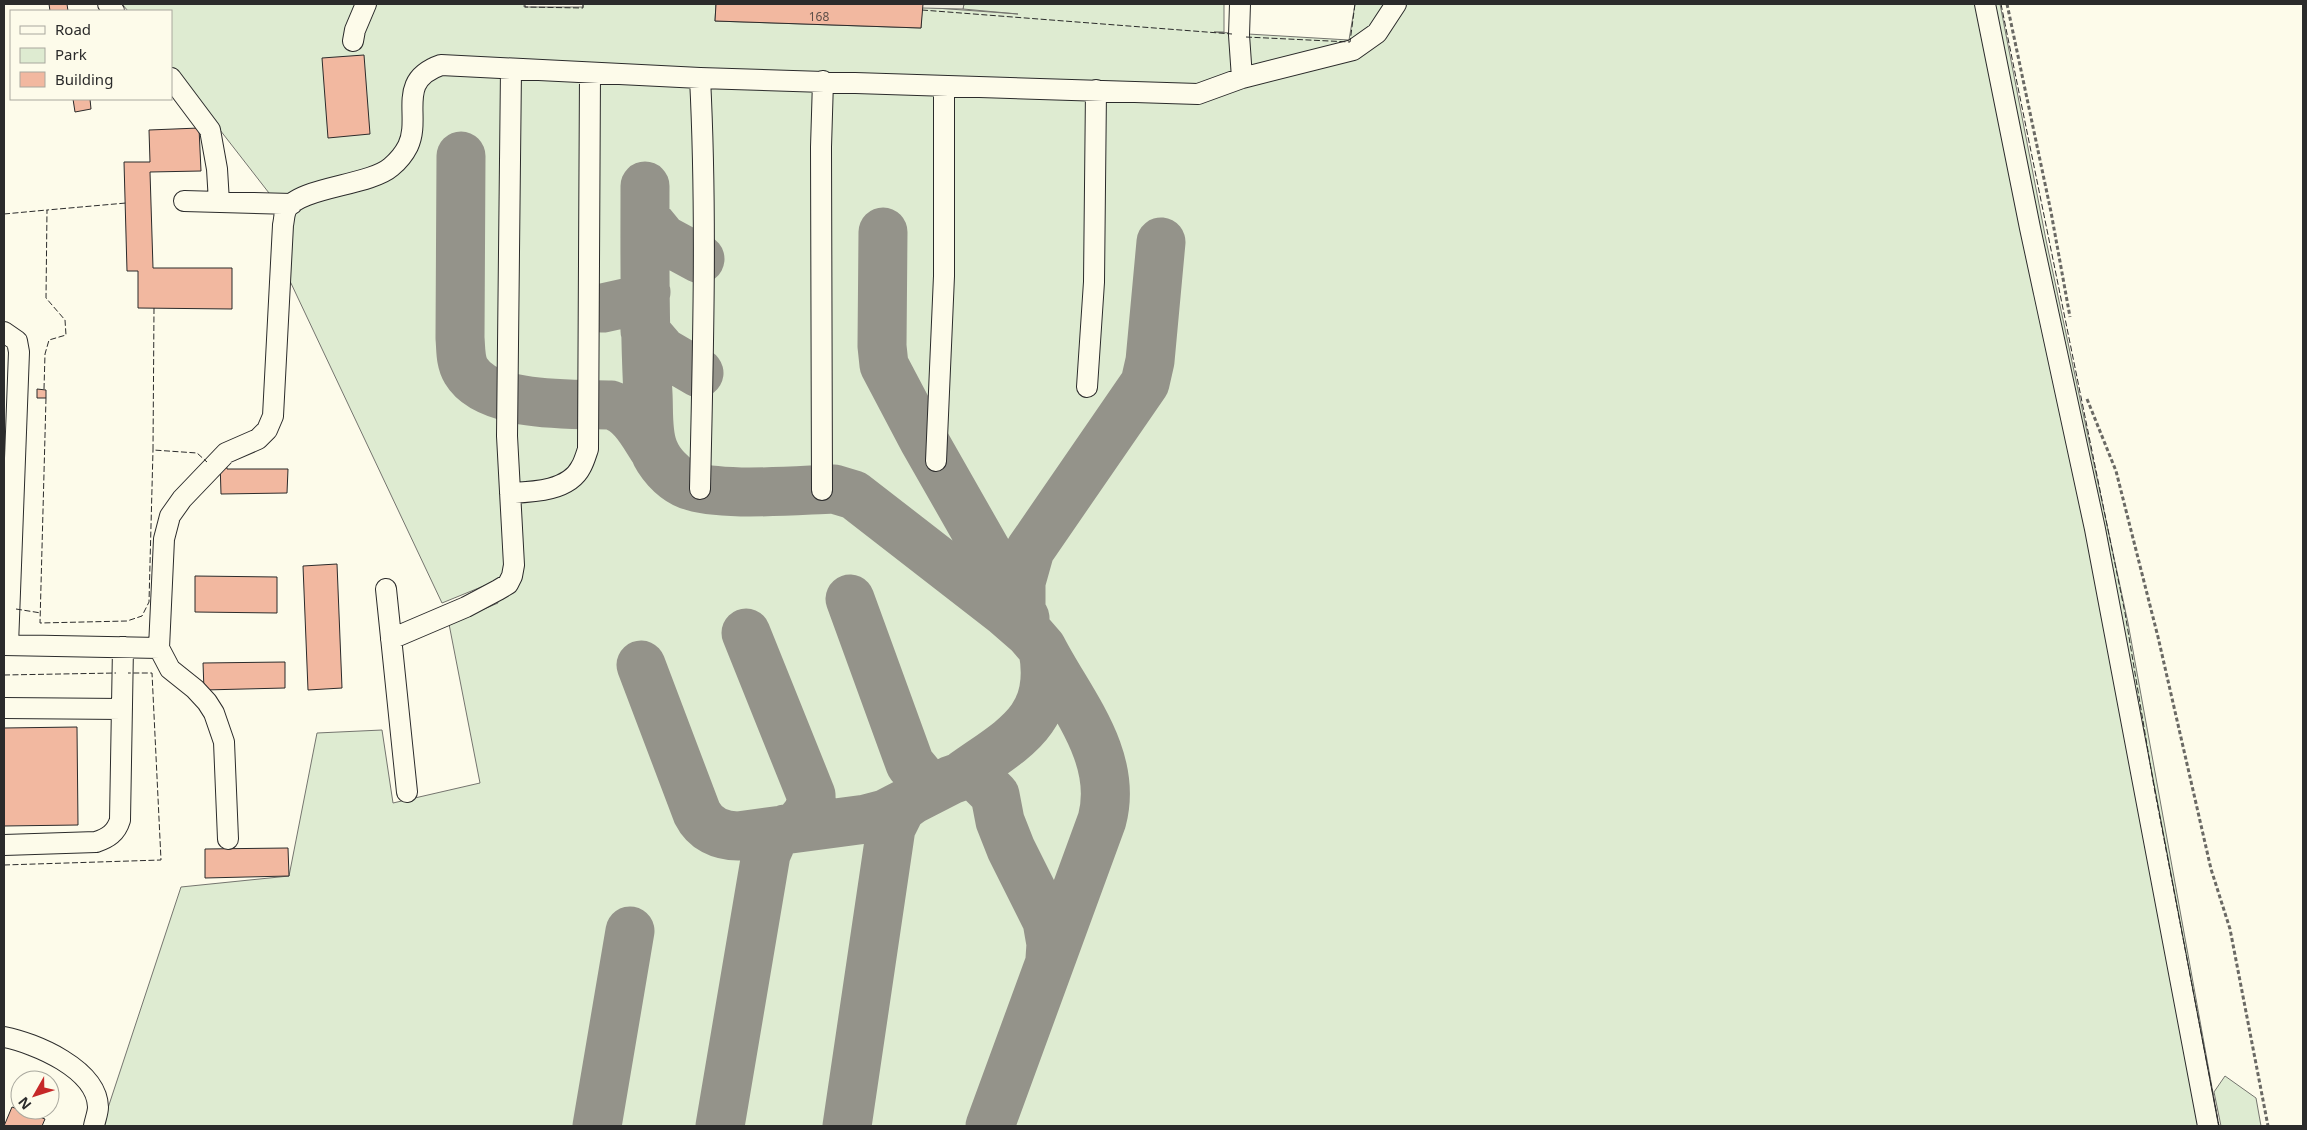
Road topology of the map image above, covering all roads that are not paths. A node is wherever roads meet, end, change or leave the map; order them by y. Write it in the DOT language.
graph roads {
  1 [pos="366,4"];
  2 [pos="1240,4"];
  3 [pos="1396,4"];
  4 [pos="1985,4"];
  5 [pos="353,41"];
  6 [pos="511,69"];
  7 [pos="590,74"];
  8 [pos="700,78"];
  9 [pos="1242,78"];
  10 [pos="172,79"];
  11 [pos="823,81"];
  12 [pos="944,86"];
  13 [pos="1096,90"];
  14 [pos="184,201"];
  15 [pos="219,202"];
  16 [pos="292,204"];
  17 [pos="4,332"];
  18 [pos="1087,388"];
  19 [pos="936,460"];
  20 [pos="700,489"];
  21 [pos="822,490"];
  22 [pos="510,493"];
  23 [pos="8,504"];
  24 [pos="386,589"];
  25 [pos="391,639"];
  26 [pos="6,645"];
  27 [pos="123,647"];
  28 [pos="159,648"];
  29 [pos="4,708"];
  30 [pos="122,709"];
  31 [pos="407,792"];
  32 [pos="228,839"];
  33 [pos="4,845"];
  34 [pos="4,1037"];
  35 [pos="94,1126"];
  36 [pos="2208,1126"];
  1 -- 5 [label="lane"];
  2 -- 9 [label="lane"];
  3 -- 9 [label="lane"];
  4 -- 36 [label="lane"];
  6 -- 7 [label="lane"];
  6 -- 16 [label="lane"];
  6 -- 22 [label="lane"];
  7 -- 8 [label="lane"];
  7 -- 22 [label="lane"];
  8 -- 11 [label="lane"];
  8 -- 20 [label="lane"];
  9 -- 13 [label="lane"];
  10 -- 15 [label="lane"];
  11 -- 12 [label="lane"];
  11 -- 21 [label="lane"];
  12 -- 13 [label="lane"];
  12 -- 19 [label="lane"];
  13 -- 18 [label="lane"];
  14 -- 15 [label="lane"];
  15 -- 16 [label="lane"];
  16 -- 28 [label="lane"];
  17 -- 23 [label="lane"];
  22 -- 25 [label="lane"];
  23 -- 26 [label="lane"];
  24 -- 25 [label="lane"];
  25 -- 31 [label="lane"];
  26 -- 27 [label="lane"];
  27 -- 28 [label="lane"];
  27 -- 30 [label="lane"];
  28 -- 32 [label="lane"];
  29 -- 30 [label="lane"];
  30 -- 33 [label="lane"];
  34 -- 35 [label="lane"];
}
